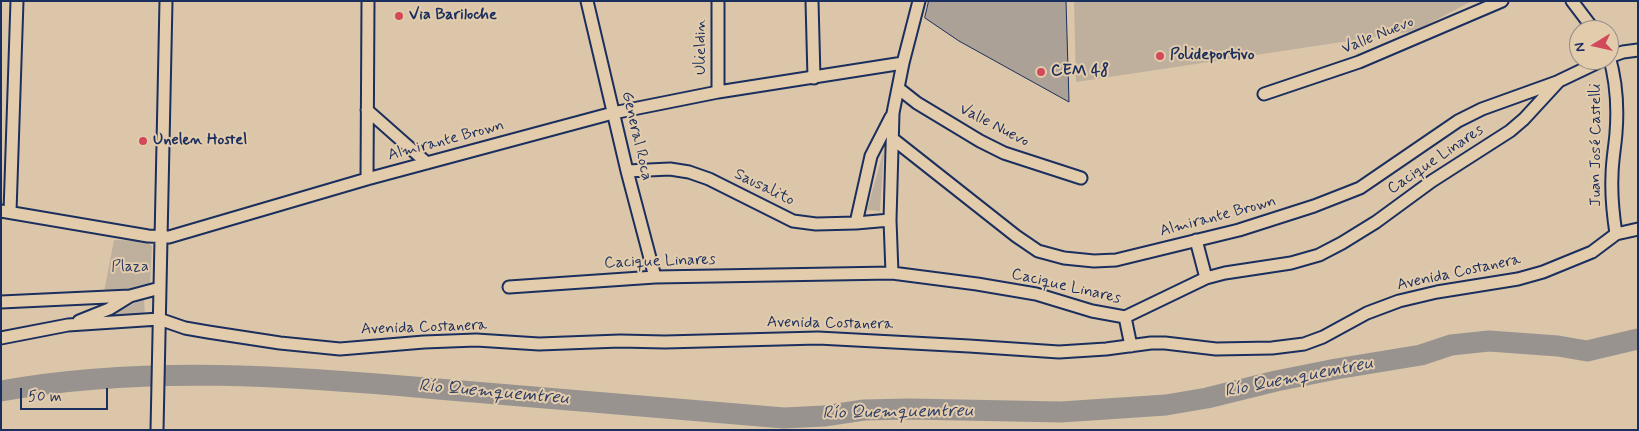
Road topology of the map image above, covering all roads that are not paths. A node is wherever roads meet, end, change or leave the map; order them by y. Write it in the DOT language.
graph roads {
  1 [pos="17,1"];
  2 [pos="166,1"];
  3 [pos="368,1"];
  4 [pos="587,1"];
  5 [pos="718,1"];
  6 [pos="812,1"];
  7 [pos="919,1"];
  8 [pos="1502,1"];
  9 [pos="1572,1"];
  10 [pos="1586,20"];
  11 [pos="1638,50"];
  12 [pos="1619,55"];
  13 [pos="903,63"];
  14 [pos="1582,70"];
  15 [pos="1612,70"];
  16 [pos="814,78"];
  17 [pos="1559,81"];
  18 [pos="898,88"];
  19 [pos="718,92"];
  20 [pos="1264,94"];
  21 [pos="367,110"];
  22 [pos="613,113"];
  23 [pos="893,113"];
  24 [pos="893,139"];
  25 [pos="427,163"];
  26 [pos="627,171"];
  27 [pos="1081,178"];
  28 [pos="367,179"];
  29 [pos="6,212"];
  30 [pos="890,220"];
  31 [pos="856,223"];
  32 [pos="1638,229"];
  33 [pos="1616,234"];
  34 [pos="161,236"];
  35 [pos="1196,240"];
  36 [pos="892,273"];
  37 [pos="655,277"];
  38 [pos="1206,278"];
  39 [pos="509,287"];
  40 [pos="160,288"];
  41 [pos="130,296"];
  42 [pos="1,302"];
  43 [pos="1125,317"];
  44 [pos="159,319"];
  45 [pos="68,325"];
  46 [pos="1,338"];
  47 [pos="1130,346"];
  48 [pos="158,428"];
  1 -- 29 [label="street"];
  2 -- 34 [label="street"];
  3 -- 21 [label="street"];
  4 -- 22 [label="street, General Roca"];
  5 -- 19 [label="street, Ulieldin"];
  6 -- 16 [label="street"];
  7 -- 13 [label="street"];
  8 -- 20 [label="street, Valle Nuevo"];
  9 -- 10 [label="street"];
  11 -- 12 [label="street"];
  13 -- 16 [label="street, Almirante Brown"];
  13 -- 18 [label="street"];
  14 -- 17 [label="street, Cacique Linares"];
  15 -- 33 [label="street, Juan José Castelli"];
  16 -- 19 [label="street, Almirante Brown"];
  17 -- 35 [label="street, Almirante Brown"];
  17 -- 38 [label="street, Cacique Linares"];
  18 -- 23 [label="street"];
  18 -- 27 [label="street, Valle Nuevo"];
  19 -- 22 [label="street, Almirante Brown"];
  21 -- 25 [label="street"];
  21 -- 28 [label="street"];
  22 -- 25 [label="street, Almirante Brown"];
  22 -- 26 [label="street, General Roca"];
  23 -- 24 [label="street"];
  23 -- 31 [label="street"];
  24 -- 30 [label="street"];
  24 -- 35 [label="street, Almirante Brown"];
  25 -- 28 [label="street, Almirante Brown"];
  26 -- 31 [label="street, Sausalito"];
  26 -- 37 [label="street, General Roca"];
  28 -- 34 [label="street, Almirante Brown"];
  29 -- 34 [label="street, Almirante Brown"];
  30 -- 31 [label="street, Sausalito"];
  30 -- 36 [label="street"];
  32 -- 33 [label="street, Avenida Costanera"];
  33 -- 47 [label="street, Avenida Costanera"];
  34 -- 40 [label="street"];
  35 -- 38 [label="street"];
  36 -- 37 [label="street, Cacique Linares"];
  36 -- 43 [label="street, Cacique Linares"];
  37 -- 39 [label="street, Cacique Linares"];
  38 -- 43 [label="street, Cacique Linares"];
  40 -- 41 [label="street"];
  40 -- 44 [label="street"];
  41 -- 42 [label="street"];
  41 -- 45 [label="street"];
  43 -- 47 [label="street"];
  44 -- 45 [label="street, Avenida Costanera"];
  44 -- 47 [label="street, Avenida Costanera"];
  44 -- 48 [label="street"];
  45 -- 46 [label="street, Avenida Costanera"];
}
